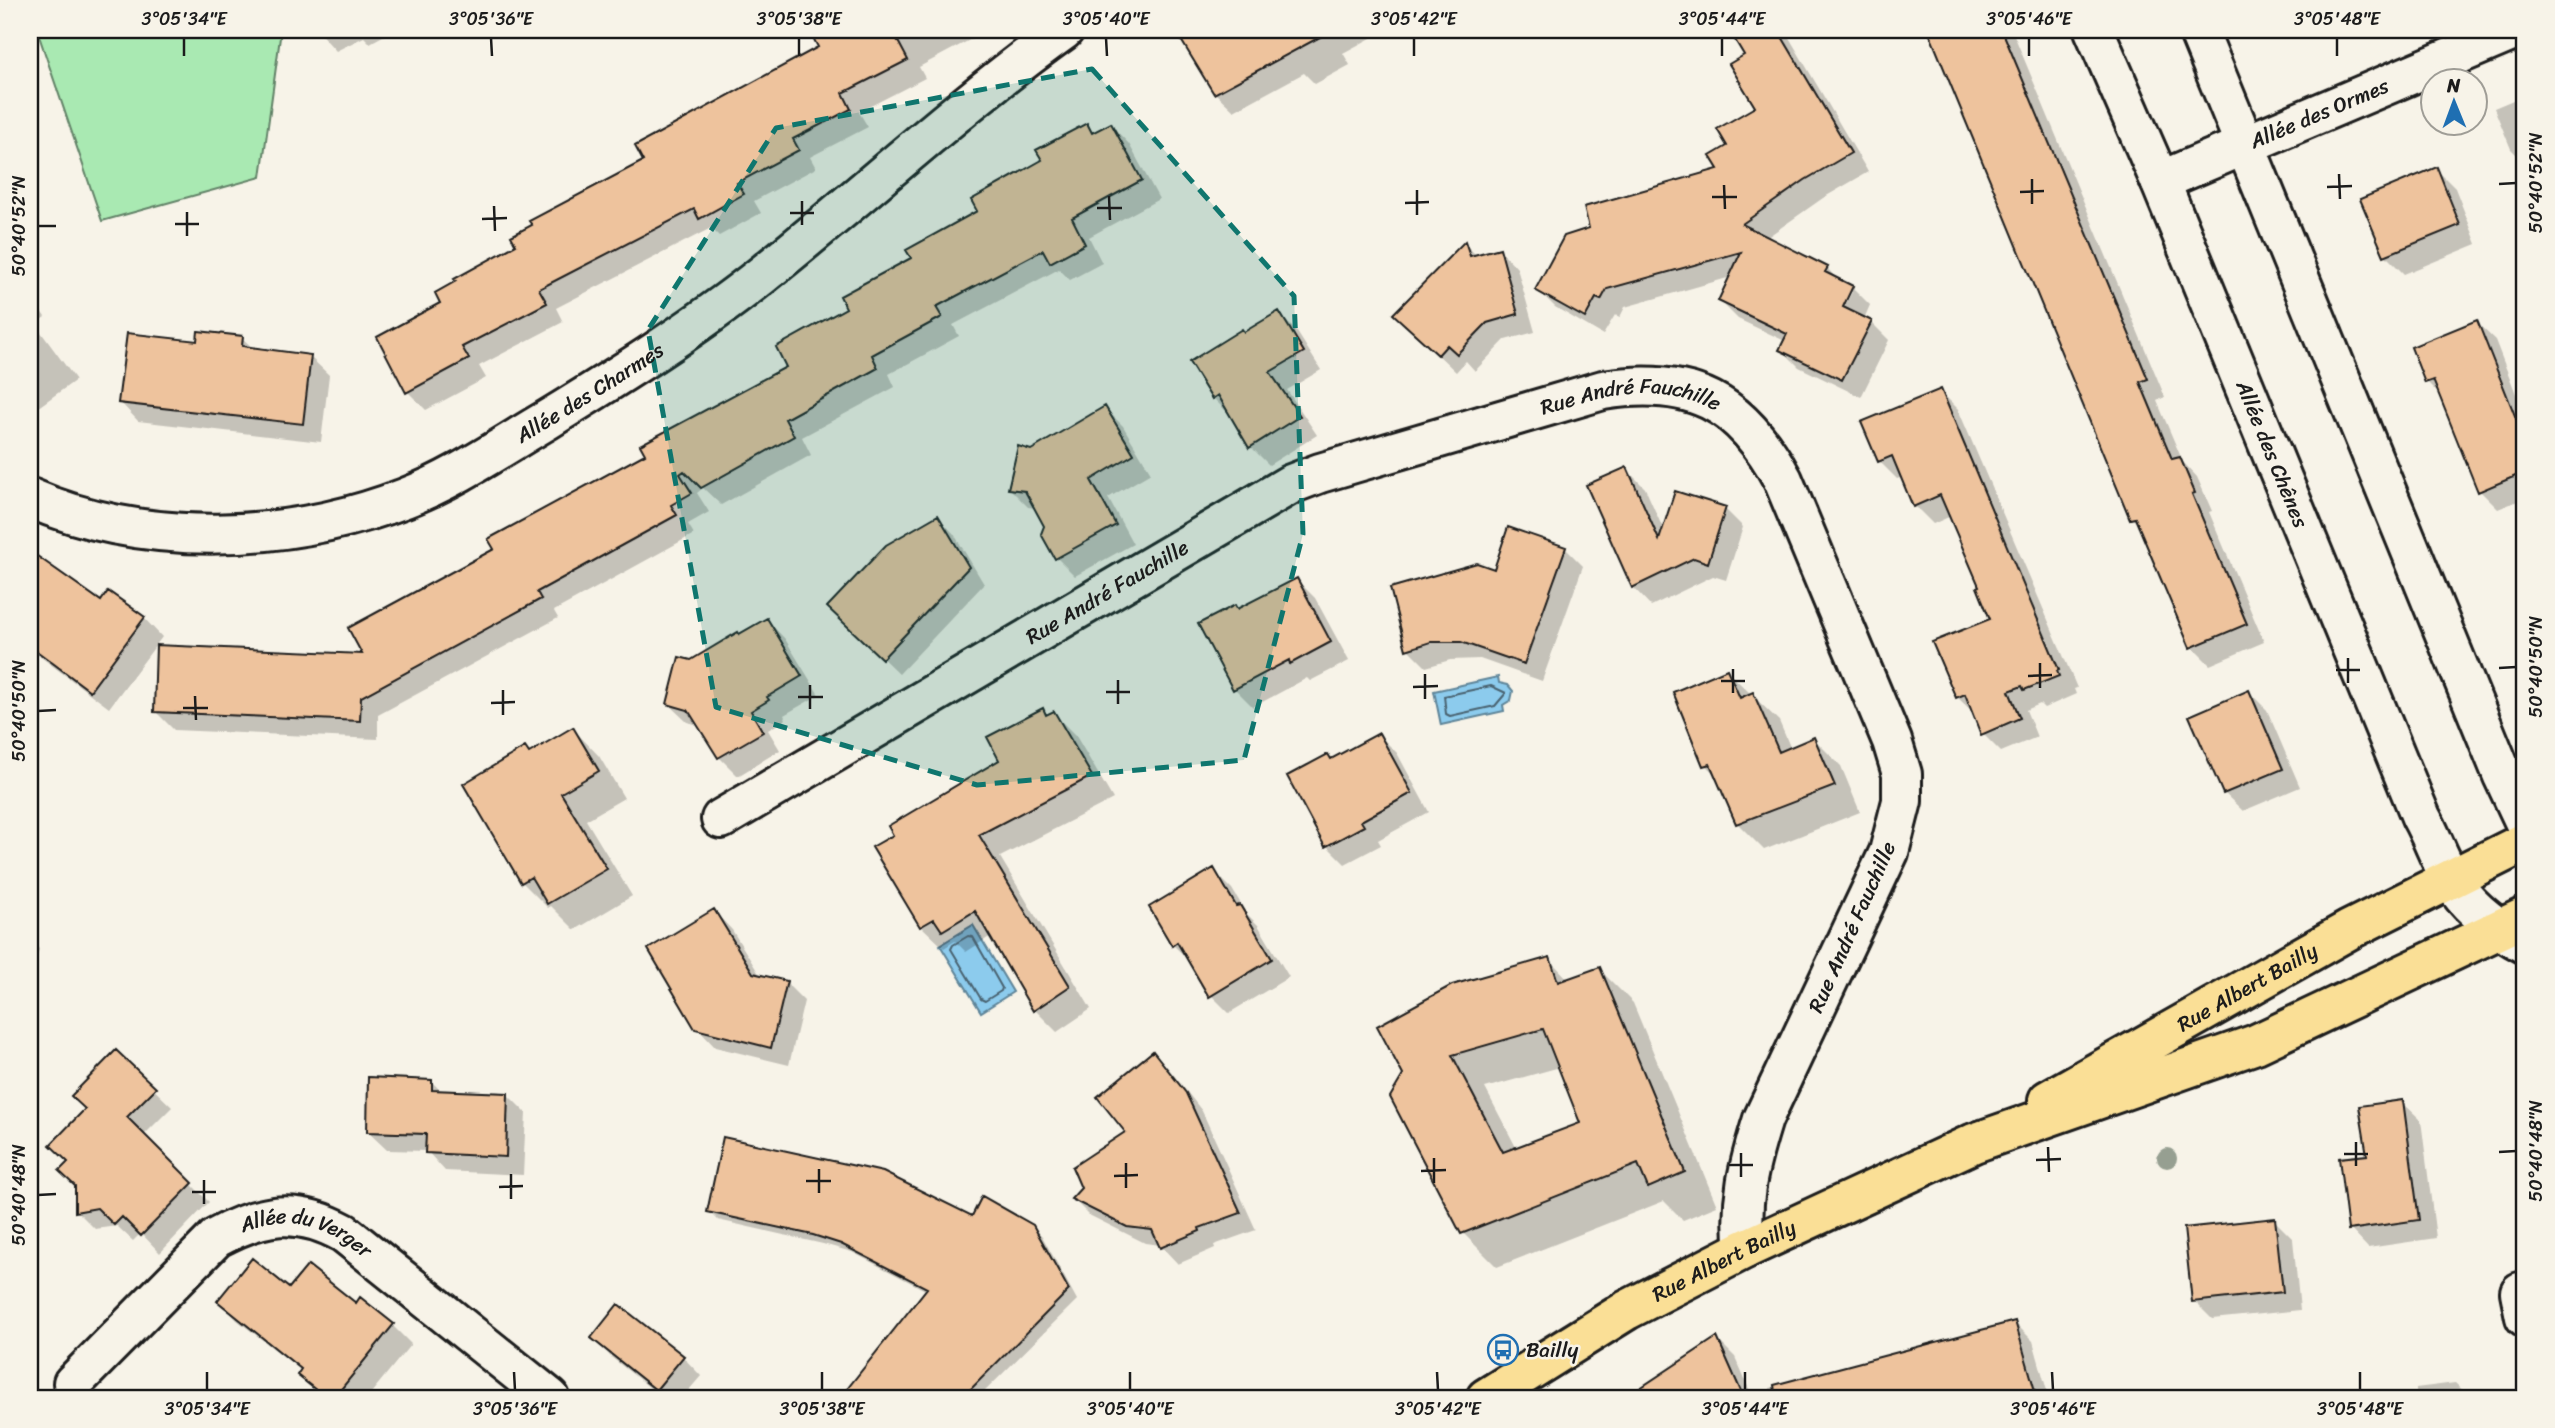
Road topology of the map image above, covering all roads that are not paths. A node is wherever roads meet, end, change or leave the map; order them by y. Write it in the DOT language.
graph roads {
  1 [pos="1064,30"];
  2 [pos="2094,30"];
  3 [pos="2198,30"];
  4 [pos="2516,30"];
  5 [pos="2247,144"];
  6 [pos="2160,181"];
  7 [pos="30,498"];
  8 [pos="721,819"];
  9 [pos="2525,822"];
  10 [pos="2525,842"];
  11 [pos="2451,879"];
  12 [pos="2517,930"];
  13 [pos="1974,1143"];
  14 [pos="1745,1249"];
  15 [pos="73,1383"];
  16 [pos="550,1398"];
  17 [pos="1486,1398"];
  1 -- 7 [label="street, Allée des Charmes"];
  2 -- 6 [label="street, Allée des Chênes"];
  3 -- 5 [label="street"];
  4 -- 5 [label="street, Allée des Ormes"];
  5 -- 6 [label="street, Allée des Ormes"];
  5 -- 9 [label="street"];
  6 -- 11 [label="street, Allée des Chênes"];
  8 -- 14 [label="street, Rue André Fauchille"];
  10 -- 11 [label="main road, Rue Albert Bailly"];
  11 -- 12 [label="street, Allée des Chênes"];
  11 -- 13 [label="main road, Rue Albert Bailly"];
  12 -- 13 [label="main road, Rue Albert Bailly"];
  13 -- 14 [label="main road, Rue Albert Bailly"];
  14 -- 17 [label="main road, Rue Albert Bailly"];
  15 -- 16 [label="street, Allée du Verger"];
}
